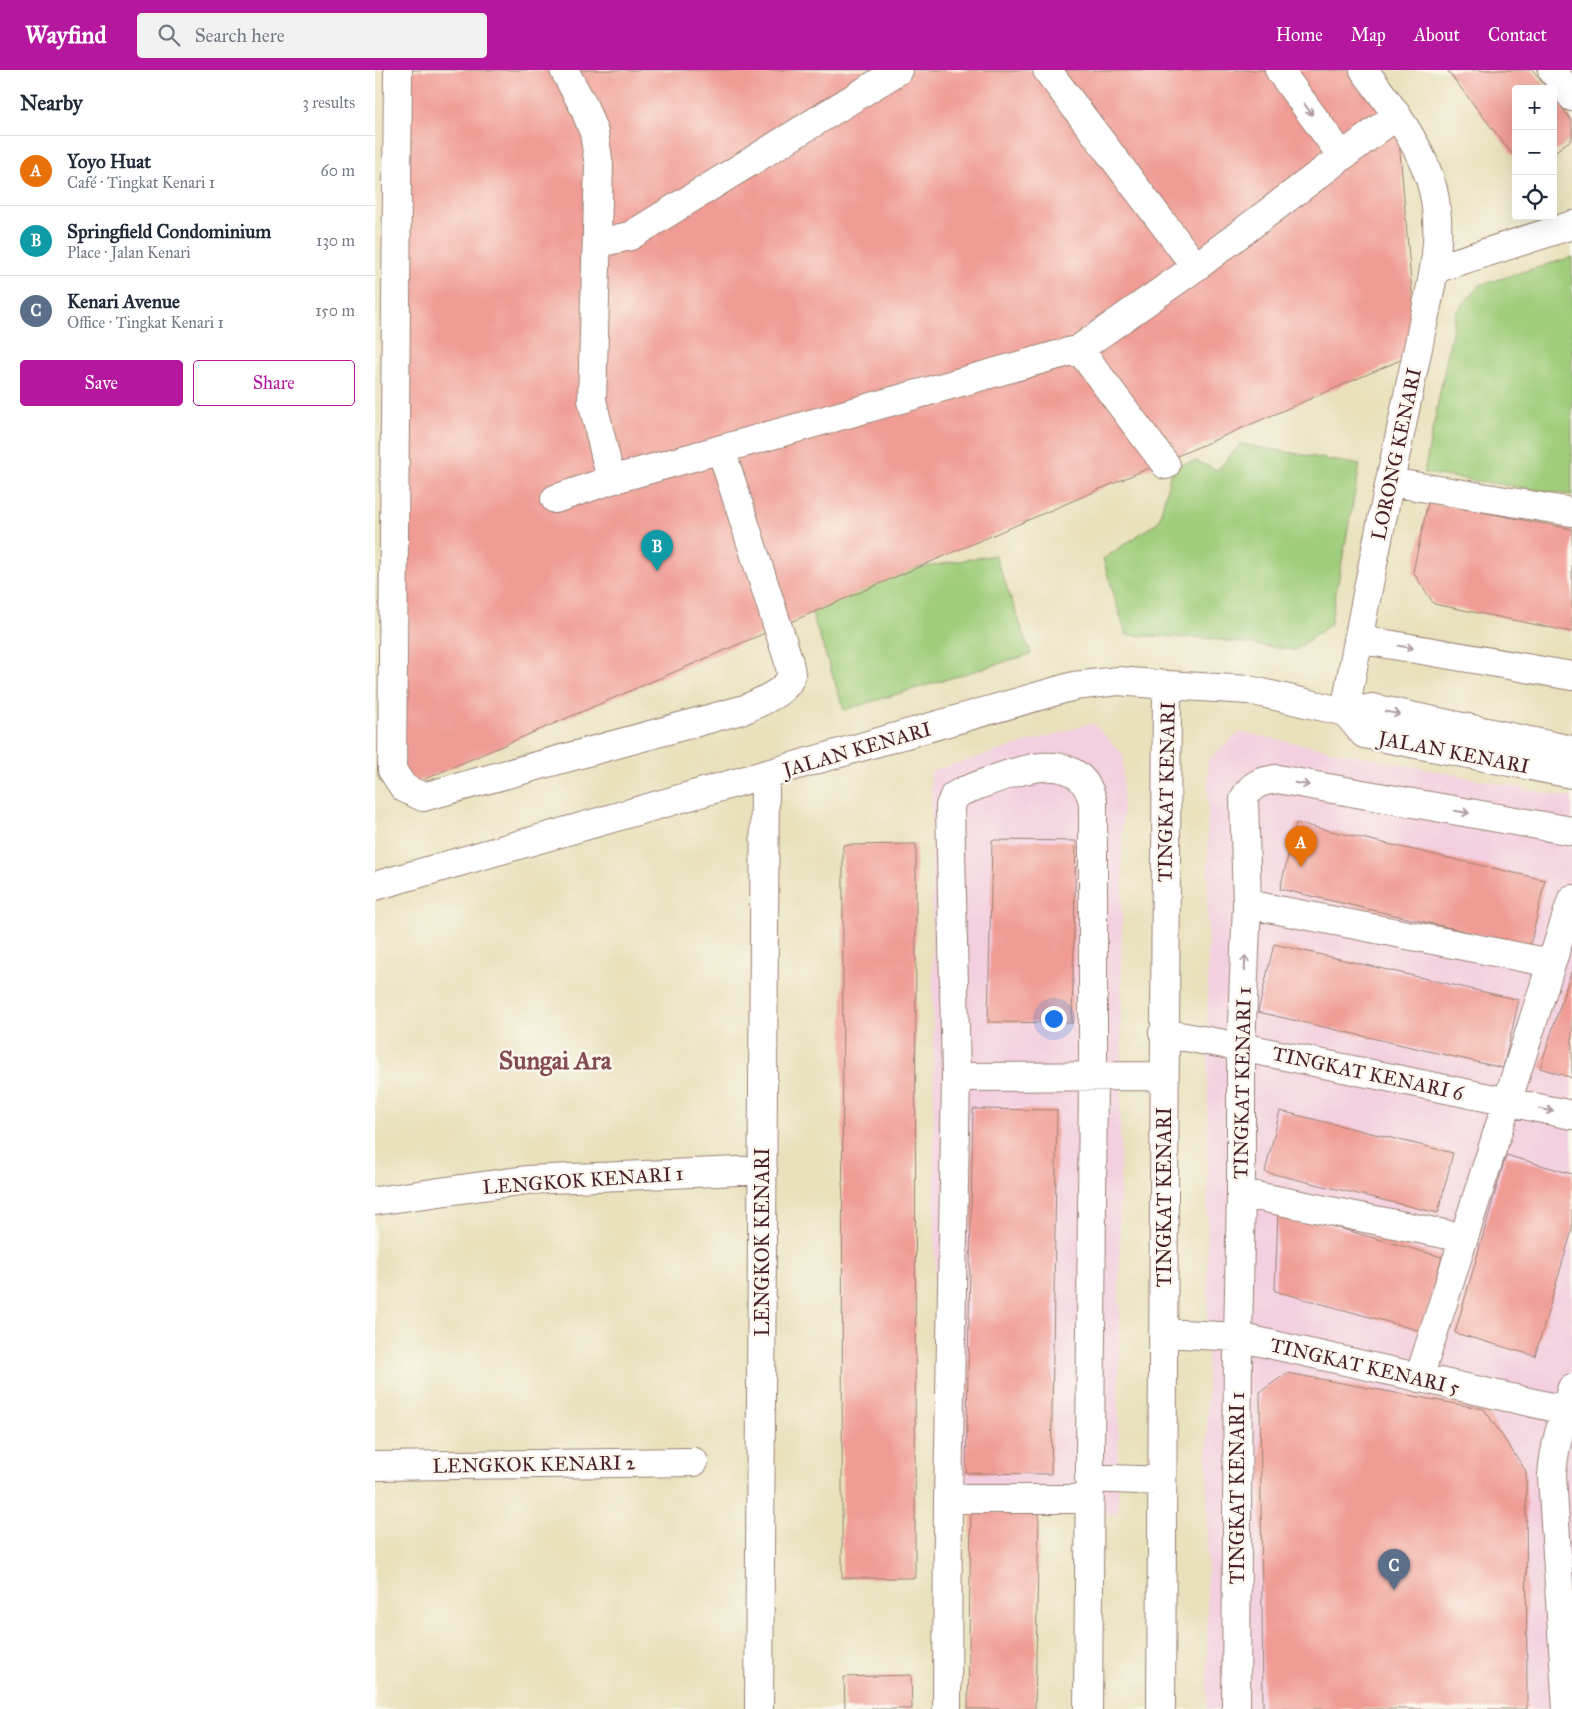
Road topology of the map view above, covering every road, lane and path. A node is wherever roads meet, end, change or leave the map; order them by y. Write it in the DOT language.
graph roads {
  1 [pos="398,70"];
  2 [pos="564,70"];
  3 [pos="899,70"];
  4 [pos="1047,70"];
  5 [pos="1279,70"];
  6 [pos="1364,70"];
  7 [pos="1552,70"];
  8 [pos="1572,97"];
  9 [pos="1397,115"];
  10 [pos="1342,156"];
  11 [pos="1572,225"];
  12 [pos="598,243"];
  13 [pos="1196,267"];
  14 [pos="1435,269"];
  15 [pos="1079,349"];
  16 [pos="721,450"];
  17 [pos="1166,465"];
  18 [pos="611,480"];
  19 [pos="1390,482"];
  20 [pos="555,499"];
  21 [pos="1572,512"];
  22 [pos="1358,639"];
  23 [pos="1572,676"];
  24 [pos="1167,685"];
  25 [pos="1345,712"];
  26 [pos="1572,750"];
  27 [pos="1572,774"];
  28 [pos="765,775"];
  29 [pos="1572,831"];
  30 [pos="375,886"];
  31 [pos="1572,899"];
  32 [pos="1247,904"];
  33 [pos="1551,963"];
  34 [pos="1163,1033"];
  35 [pos="1241,1047"];
  36 [pos="1093,1076"];
  37 [pos="1164,1076"];
  38 [pos="956,1077"];
  39 [pos="1507,1102"];
  40 [pos="1572,1115"];
  41 [pos="763,1170"];
  42 [pos="1241,1193"];
  43 [pos="375,1200"];
  44 [pos="1464,1238"];
  45 [pos="1164,1333"];
  46 [pos="1238,1337"];
  47 [pos="1419,1378"];
  48 [pos="1568,1399"];
  49 [pos="693,1462"];
  50 [pos="375,1466"];
  51 [pos="1163,1481"];
  52 [pos="1089,1489"];
  53 [pos="948,1499"];
  54 [pos="759,1709"];
  55 [pos="947,1709"];
  56 [pos="1088,1709"];
  57 [pos="1161,1709"];
  58 [pos="1236,1709"];
  59 [pos="1567,1709"];
  1 -- 16 [label="street"];
  2 -- 12 [label="street"];
  3 -- 12 [label="street"];
  4 -- 13 [label="street"];
  5 -- 10 [label="street, one-way"];
  6 -- 9 [label="street, LORONG KENARI"];
  7 -- 8 [label="street"];
  9 -- 10 [label="street"];
  9 -- 14 [label="street, LORONG KENARI"];
  10 -- 13 [label="street"];
  11 -- 14 [label="street"];
  12 -- 18 [label="street"];
  13 -- 15 [label="street"];
  14 -- 19 [label="street, LORONG KENARI"];
  15 -- 16 [label="street"];
  15 -- 17 [label="street"];
  16 -- 18 [label="street"];
  18 -- 20 [label="street"];
  19 -- 21 [label="street"];
  19 -- 22 [label="street, LORONG KENARI"];
  22 -- 23 [label="street, one-way"];
  22 -- 25 [label="street, LORONG KENARI"];
  24 -- 25 [label="street, JALAN KENARI"];
  24 -- 28 [label="street, JALAN KENARI"];
  24 -- 34 [label="street, TINGKAT KENARI"];
  25 -- 26 [label="street, JALAN KENARI, one-way"];
  25 -- 27 [label="street, JALAN KENARI"];
  28 -- 30 [label="street, JALAN KENARI"];
  28 -- 41 [label="street, LENGKOK KENARI"];
  32 -- 29 [label="street, TINGKAT KENARI 1, one-way"];
  31 -- 33 [label="street"];
  32 -- 33 [label="street"];
  35 -- 32 [label="street, TINGKAT KENARI 1, one-way"];
  33 -- 39 [label="street"];
  34 -- 35 [label="street, TINGKAT KENARI 6"];
  34 -- 37 [label="street, TINGKAT KENARI"];
  35 -- 39 [label="street, TINGKAT KENARI 6"];
  35 -- 42 [label="street, TINGKAT KENARI 1"];
  36 -- 37 [label="street"];
  36 -- 38 [label="street"];
  36 -- 38 [label="street"];
  36 -- 52 [label="street"];
  37 -- 45 [label="street, TINGKAT KENARI"];
  38 -- 53 [label="street"];
  39 -- 40 [label="street, TINGKAT KENARI 6, one-way"];
  39 -- 44 [label="street"];
  41 -- 43 [label="street, LENGKOK KENARI 1"];
  41 -- 54 [label="street, LENGKOK KENARI"];
  42 -- 44 [label="street"];
  42 -- 46 [label="street, TINGKAT KENARI 1"];
  44 -- 47 [label="street"];
  45 -- 46 [label="street, TINGKAT KENARI 5"];
  45 -- 51 [label="street, TINGKAT KENARI"];
  46 -- 47 [label="street, TINGKAT KENARI 5"];
  46 -- 58 [label="street, TINGKAT KENARI 1"];
  47 -- 48 [label="street, TINGKAT KENARI 5"];
  48 -- 59 [label="street"];
  49 -- 50 [label="street, LENGKOK KENARI 2"];
  51 -- 52 [label="street"];
  51 -- 57 [label="street, TINGKAT KENARI"];
  52 -- 53 [label="street"];
  52 -- 56 [label="street"];
  53 -- 55 [label="street"];
}
